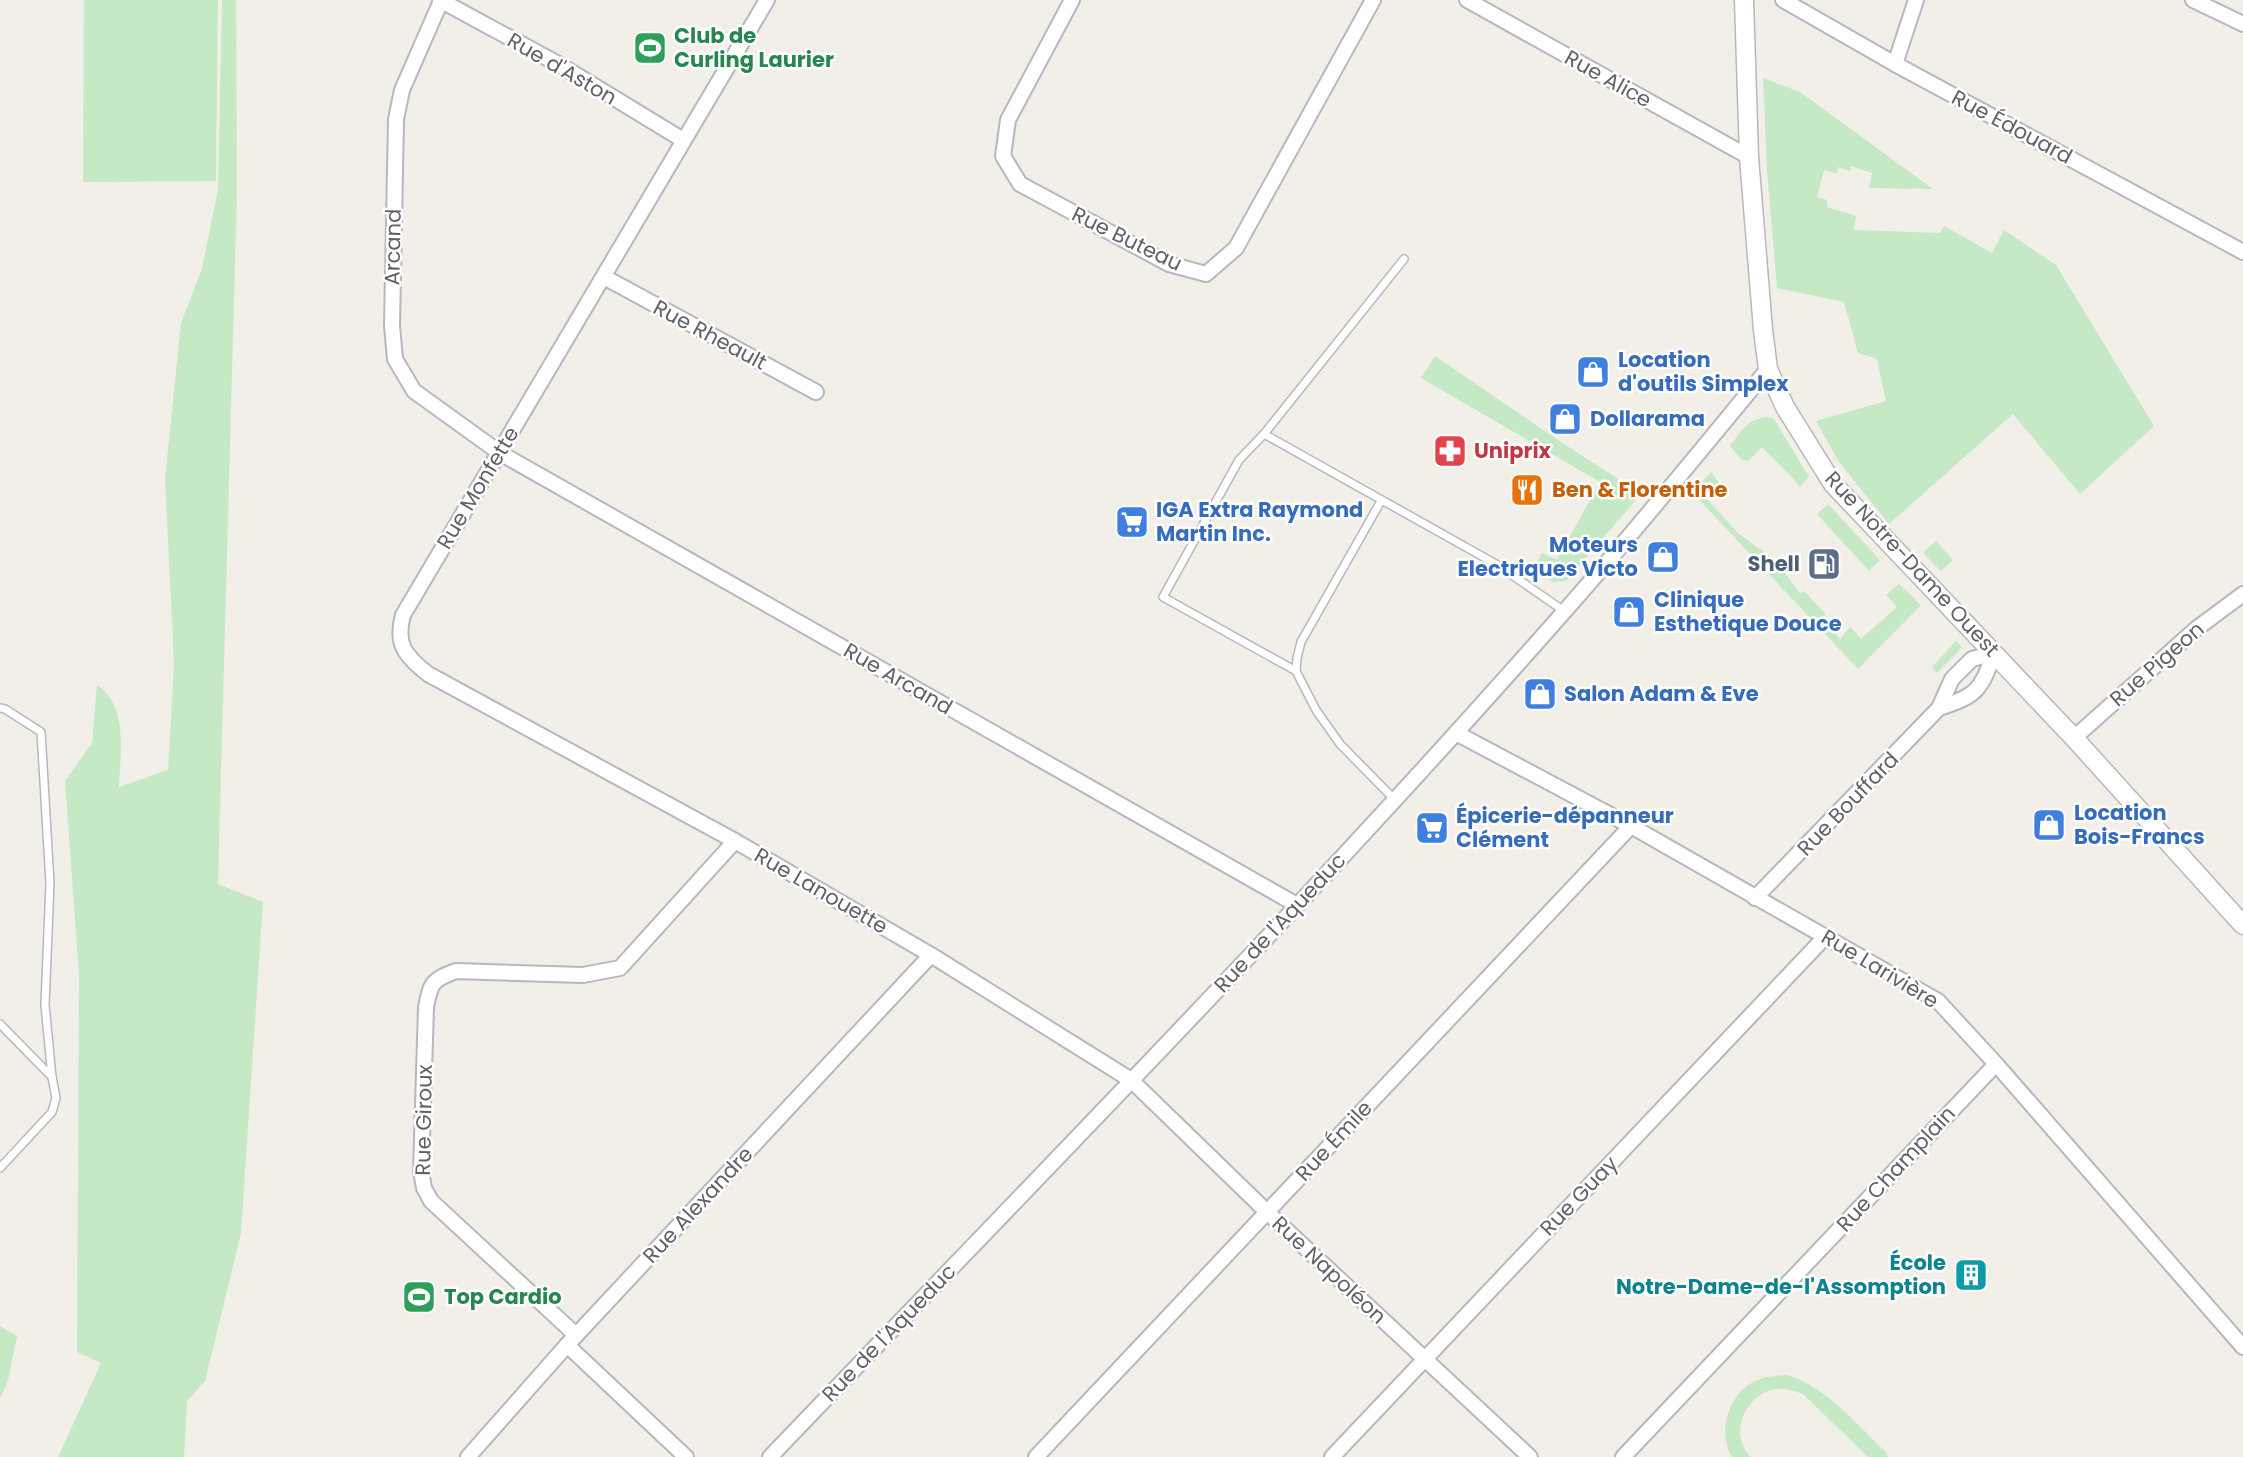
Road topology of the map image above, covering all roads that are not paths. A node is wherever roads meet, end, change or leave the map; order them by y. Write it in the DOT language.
graph roads {
  1 [pos="441,0"];
  2 [pos="768,0"];
  3 [pos="1072,0"];
  4 [pos="1373,0"];
  5 [pos="1467,0"];
  6 [pos="1744,0"];
  7 [pos="1783,0"];
  8 [pos="1916,0"];
  9 [pos="2193,0"];
  10 [pos="2243,24"];
  11 [pos="1895,64"];
  12 [pos="683,140"];
  13 [pos="1749,157"];
  14 [pos="2243,252"];
  15 [pos="1404,259"];
  16 [pos="604,277"];
  17 [pos="1768,369"];
  18 [pos="816,392"];
  19 [pos="1264,434"];
  20 [pos="500,453"];
  21 [pos="1381,501"];
  22 [pos="2243,594"];
  23 [pos="1565,611"];
  24 [pos="1994,653"];
  25 [pos="1296,671"];
  26 [pos="0,708"];
  27 [pos="1939,708"];
  28 [pos="1456,733"];
  29 [pos="2074,738"];
  30 [pos="1394,799"];
  31 [pos="1631,826"];
  32 [pos="735,841"];
  33 [pos="1755,898"];
  34 [pos="1297,905"];
  35 [pos="2243,925"];
  36 [pos="1826,936"];
  37 [pos="931,955"];
  38 [pos="426,1007"];
  39 [pos="0,1024"];
  40 [pos="1996,1064"];
  41 [pos="52,1077"];
  42 [pos="1131,1080"];
  43 [pos="0,1168"];
  44 [pos="1267,1212"];
  45 [pos="571,1340"];
  46 [pos="2243,1347"];
  47 [pos="1425,1359"];
  48 [pos="468,1457"];
  49 [pos="686,1457"];
  50 [pos="770,1457"];
  51 [pos="1036,1457"];
  52 [pos="1332,1457"];
  53 [pos="1530,1457"];
  54 [pos="1623,1457"];
  1 -- 12 [label="street, Rue d'Aston"];
  1 -- 20 [label="street, Arcand"];
  2 -- 12 [label="street, Rue Monfette"];
  3 -- 4 [label="street, Rue Buteau"];
  5 -- 13 [label="street, Rue Alice"];
  6 -- 13 [label="street, Rue Notre-Dame Ouest"];
  7 -- 11 [label="street, Rue Édouard"];
  8 -- 11 [label="street"];
  9 -- 10 [label="street"];
  11 -- 14 [label="street, Rue Édouard"];
  12 -- 16 [label="street, Rue Monfette"];
  13 -- 17 [label="street, Rue Notre-Dame Ouest"];
  15 -- 19 [label="lane"];
  16 -- 18 [label="street, Rue Rheault"];
  16 -- 20 [label="street, Rue Monfette"];
  17 -- 23 [label="street, Rue de l'Aqueduc"];
  17 -- 24 [label="street, Rue Notre-Dame Ouest"];
  19 -- 21 [label="lane"];
  19 -- 25 [label="lane"];
  20 -- 32 [label="street, Rue Monfette"];
  20 -- 34 [label="street, Rue Arcand"];
  21 -- 23 [label="lane"];
  21 -- 25 [label="lane"];
  22 -- 29 [label="street, Rue Pigeon"];
  23 -- 28 [label="street, Rue de l'Aqueduc"];
  24 -- 27 [label="street, Rue Bouffard"];
  24 -- 27 [label="street, Rue Bouffard"];
  24 -- 29 [label="street, Rue Notre-Dame Ouest"];
  25 -- 30 [label="lane"];
  26 -- 41 [label="lane"];
  27 -- 33 [label="street, Rue Bouffard"];
  28 -- 30 [label="street, Rue de l'Aqueduc"];
  28 -- 31 [label="street, Rue Larivière"];
  29 -- 35 [label="street, Rue Notre-Dame Ouest"];
  30 -- 34 [label="street, Rue de l'Aqueduc"];
  31 -- 33 [label="street, Rue Larivière"];
  31 -- 44 [label="street, Rue Émile"];
  32 -- 37 [label="street, Rue Lanouette"];
  32 -- 38 [label="street, Rue Lanouette"];
  33 -- 36 [label="street, Rue Larivière"];
  34 -- 42 [label="street, Rue de l'Aqueduc"];
  36 -- 40 [label="street, Rue Larivière"];
  36 -- 47 [label="street, Rue Guay"];
  37 -- 42 [label="street, Rue Lanouette"];
  37 -- 45 [label="street, Rue Alexandre"];
  38 -- 45 [label="street, Rue Giroux"];
  39 -- 41 [label="lane"];
  40 -- 46 [label="street, Rue Larivière"];
  40 -- 54 [label="street, Rue Champlain"];
  41 -- 43 [label="lane"];
  42 -- 44 [label="street, Rue Napoléon"];
  42 -- 50 [label="street, Rue de l'Aqueduc"];
  44 -- 47 [label="street, Rue Napoléon"];
  44 -- 51 [label="street, Rue Émile"];
  45 -- 48 [label="street, Rue Alexandre"];
  45 -- 49 [label="street, Rue Giroux"];
  47 -- 52 [label="street, Rue Guay"];
  47 -- 53 [label="street, Rue Napoléon"];
}
